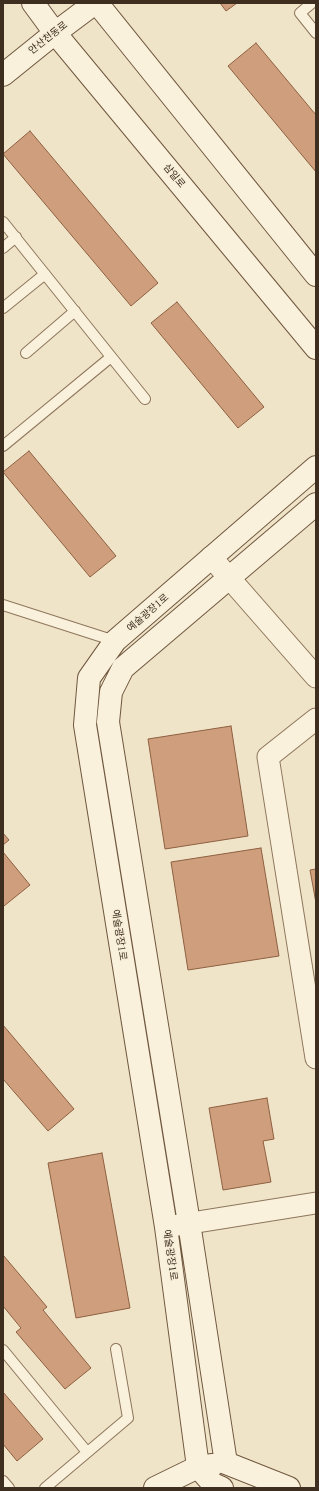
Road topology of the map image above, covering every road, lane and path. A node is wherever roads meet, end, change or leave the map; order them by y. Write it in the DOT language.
graph roads {
  1 [pos="96,3"];
  2 [pos="312,3"];
  3 [pos="35,5"];
  4 [pos="55,33"];
  5 [pos="316,33"];
  6 [pos="3,75"];
  7 [pos="3,222"];
  8 [pos="16,237"];
  9 [pos="3,248"];
  10 [pos="45,274"];
  11 [pos="316,275"];
  12 [pos="3,308"];
  13 [pos="75,311"];
  14 [pos="316,348"];
  15 [pos="26,353"];
  16 [pos="111,357"];
  17 [pos="145,398"];
  18 [pos="3,446"];
  19 [pos="316,467"];
  20 [pos="316,504"];
  21 [pos="211,558"];
  22 [pos="229,578"];
  23 [pos="3,605"];
  24 [pos="115,641"];
  25 [pos="316,677"];
  26 [pos="316,719"];
  27 [pos="316,1058"];
  28 [pos="316,1203"];
  29 [pos="189,1223"];
  30 [pos="166,1227"];
  31 [pos="116,1349"];
  32 [pos="3,1350"];
  33 [pos="87,1452"];
  34 [pos="226,1463"];
  35 [pos="198,1467"];
  36 [pos="3,1481"];
  37 [pos="215,1487"];
  38 [pos="9,1488"];
  39 [pos="45,1488"];
  40 [pos="155,1488"];
  41 [pos="289,1488"];
  1 -- 4 [label="street, 안산천동로"];
  1 -- 11 [label="street"];
  2 -- 5 [label="lane"];
  3 -- 4 [label="street, 삼일로"];
  4 -- 6 [label="street, 안산천동로"];
  4 -- 14 [label="street, 삼일로"];
  7 -- 8 [label="lane"];
  8 -- 9 [label="lane"];
  8 -- 10 [label="lane"];
  10 -- 12 [label="lane"];
  10 -- 13 [label="lane"];
  13 -- 15 [label="lane"];
  13 -- 16 [label="lane"];
  16 -- 17 [label="lane"];
  16 -- 18 [label="lane"];
  19 -- 21 [label="street, 예술광장1로"];
  20 -- 22 [label="street"];
  21 -- 22 [label="street"];
  21 -- 24 [label="street, 예술광장1로"];
  22 -- 25 [label="street"];
  22 -- 29 [label="street"];
  23 -- 24 [label="lane"];
  24 -- 30 [label="street, 예술광장1로"];
  26 -- 27 [label="street"];
  28 -- 29 [label="street"];
  29 -- 30 [label="street"];
  29 -- 34 [label="street"];
  30 -- 35 [label="street, 예술광장1로"];
  31 -- 33 [label="lane"];
  32 -- 33 [label="lane"];
  33 -- 39 [label="lane"];
  34 -- 35 [label="street"];
  34 -- 37 [label="street"];
  34 -- 41 [label="street"];
  35 -- 37 [label="street"];
  35 -- 40 [label="street"];
  36 -- 38 [label="lane"];
}
